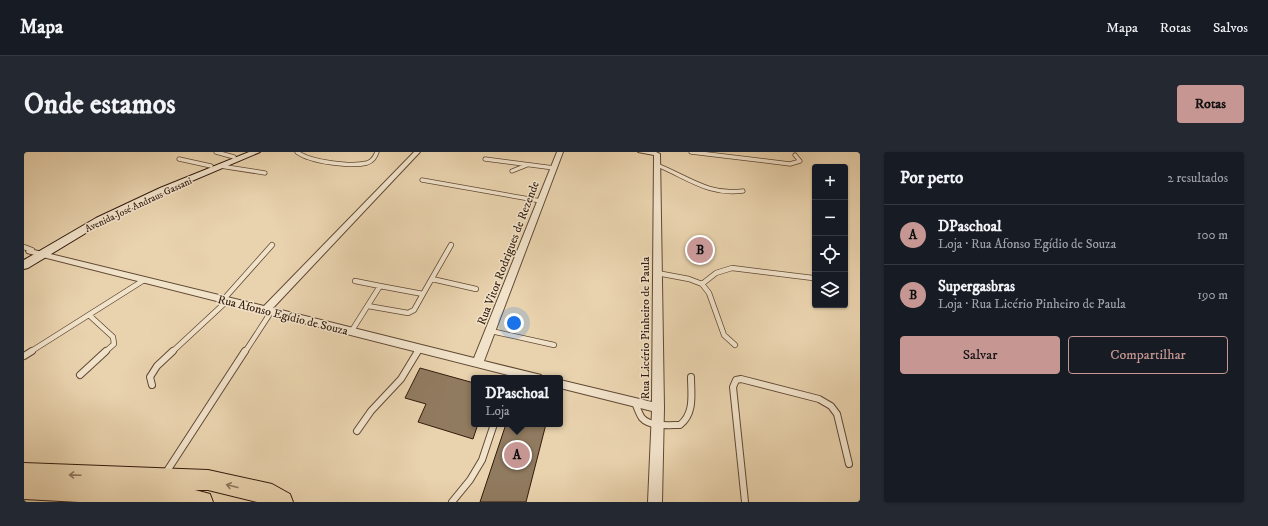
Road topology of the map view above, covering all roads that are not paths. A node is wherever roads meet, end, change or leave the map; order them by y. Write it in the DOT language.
graph roads {
  1 [pos="216,152"];
  2 [pos="246,152"];
  3 [pos="256,152"];
  4 [pos="297,152"];
  5 [pos="378,152"];
  6 [pos="417,152"];
  7 [pos="560,152"];
  8 [pos="641,152"];
  9 [pos="690,152"];
  10 [pos="795,154"];
  11 [pos="179,159"];
  12 [pos="485,159"];
  13 [pos="225,162"];
  14 [pos="528,165"];
  15 [pos="657,165"];
  16 [pos="554,168"];
  17 [pos="512,171"];
  18 [pos="265,173"];
  19 [pos="422,180"];
  20 [pos="743,191"];
  21 [pos="133,200"];
  22 [pos="541,201"];
  23 [pos="272,245"];
  24 [pos="452,245"];
  25 [pos="28,250"];
  26 [pos="42,254"];
  27 [pos="24,265"];
  28 [pos="657,273"];
  29 [pos="812,278"];
  30 [pos="432,279"];
  31 [pos="144,280"];
  32 [pos="355,281"];
  33 [pos="702,284"];
  34 [pos="380,286"];
  35 [pos="476,289"];
  36 [pos="422,294"];
  37 [pos="225,301"];
  38 [pos="368,306"];
  39 [pos="268,312"];
  40 [pos="89,314"];
  41 [pos="491,331"];
  42 [pos="351,332"];
  43 [pos="554,345"];
  44 [pos="735,345"];
  45 [pos="419,349"];
  46 [pos="24,356"];
  47 [pos="478,363"];
  48 [pos="80,375"];
  49 [pos="511,375"];
  50 [pos="691,377"];
  51 [pos="152,385"];
  52 [pos="563,385"];
  53 [pos="635,403"];
  54 [pos="658,408"];
  55 [pos="657,424"];
  56 [pos="493,427"];
  57 [pos="357,431"];
  58 [pos="849,464"];
  59 [pos="24,473"];
  60 [pos="162,478"];
  61 [pos="99,484"];
  62 [pos="24,489"];
  63 [pos="125,498"];
  64 [pos="202,502"];
  65 [pos="282,502"];
  66 [pos="452,502"];
  67 [pos="655,502"];
  68 [pos="745,502"];
  1 -- 13 [label="lane"];
  2 -- 13 [label="main road, Avenida José Andraus Gassani"];
  3 -- 13 [label="main road, Avenida José Andraus Gassani"];
  4 -- 5 [label="lane"];
  6 -- 39 [label="street"];
  7 -- 16 [label="street, Rua Vitor Rodrigues de Rezende"];
  8 -- 15 [label="street, Rua Licério Pinheiro de Paula"];
  9 -- 10 [label="lane"];
  11 -- 13 [label="lane"];
  12 -- 14 [label="lane"];
  13 -- 18 [label="lane"];
  13 -- 21 [label="main road, Avenida José Andraus Gassani"];
  14 -- 16 [label="lane"];
  14 -- 17 [label="lane"];
  15 -- 20 [label="lane"];
  15 -- 28 [label="street, Rua Licério Pinheiro de Paula"];
  16 -- 22 [label="street, Rua Vitor Rodrigues de Rezende"];
  19 -- 22 [label="lane"];
  21 -- 25 [label="main road, Avenida José Andraus Gassani"];
  21 -- 26 [label="main road, Avenida José Andraus Gassani"];
  22 -- 41 [label="street, Rua Vitor Rodrigues de Rezende"];
  23 -- 37 [label="lane"];
  24 -- 30 [label="lane"];
  25 -- 26 [label="street, Rua Afonso Egídio de Souza"];
  26 -- 27 [label="main road, Avenida José Andraus Gassani"];
  26 -- 31 [label="street, Rua Afonso Egídio de Souza"];
  28 -- 33 [label="lane"];
  28 -- 54 [label="street, Rua Licério Pinheiro de Paula"];
  29 -- 33 [label="lane"];
  30 -- 35 [label="lane"];
  30 -- 36 [label="lane"];
  31 -- 37 [label="street, Rua Afonso Egídio de Souza"];
  31 -- 40 [label="lane"];
  32 -- 34 [label="lane"];
  33 -- 44 [label="lane"];
  34 -- 36 [label="lane"];
  34 -- 38 [label="lane"];
  36 -- 38 [label="lane"];
  37 -- 39 [label="street, Rua Afonso Egídio de Souza"];
  37 -- 51 [label="lane"];
  38 -- 42 [label="lane"];
  39 -- 42 [label="street, Rua Afonso Egídio de Souza"];
  39 -- 60 [label="lane"];
  40 -- 46 [label="lane"];
  40 -- 48 [label="lane"];
  41 -- 43 [label="lane"];
  41 -- 47 [label="street, Rua Vitor Rodrigues de Rezende"];
  42 -- 45 [label="street, Rua Afonso Egídio de Souza"];
  45 -- 47 [label="street, Rua Afonso Egídio de Souza"];
  45 -- 57 [label="lane"];
  47 -- 49 [label="street, Rua Afonso Egídio de Souza"];
  50 -- 55 [label="lane"];
  52 -- 53 [label="street"];
  53 -- 54 [label="street"];
  53 -- 55 [label="lane"];
  54 -- 55 [label="street, Rua Licério Pinheiro de Paula"];
  55 -- 67 [label="street, Rua Licério Pinheiro de Paula"];
  56 -- 66 [label="lane"];
  58 -- 68 [label="lane"];
  61 -- 59 [label="main road, one-way"];
  60 -- 61 [label="main road"];
  65 -- 60 [label="main road, one-way"];
  61 -- 62 [label="main road"];
  61 -- 63 [label="main road"];
  63 -- 64 [label="main road"];
}
